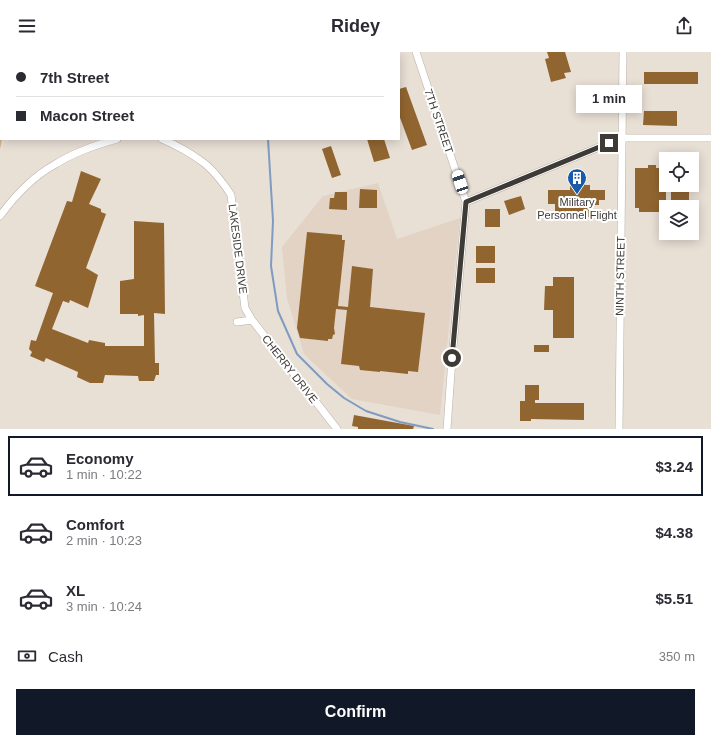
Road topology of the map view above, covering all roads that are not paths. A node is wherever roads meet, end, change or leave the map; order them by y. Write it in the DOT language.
graph roads {
  1 [pos="416,52"];
  2 [pos="623,52"];
  3 [pos="621,138"];
  4 [pos="711,138"];
  5 [pos="114,140"];
  6 [pos="164,140"];
  7 [pos="466,202"];
  8 [pos="0,216"];
  9 [pos="252,320"];
  10 [pos="237,322"];
  11 [pos="337,429"];
  12 [pos="447,429"];
  13 [pos="619,429"];
  1 -- 7 [label="street, 7TH STREET"];
  2 -- 3 [label="street, NINTH STREET"];
  3 -- 4 [label="street"];
  3 -- 7 [label="street"];
  3 -- 13 [label="street, NINTH STREET"];
  5 -- 8 [label="street"];
  6 -- 9 [label="street, LAKESIDE DRIVE"];
  7 -- 12 [label="street, 7TH STREET"];
  9 -- 10 [label="street"];
  9 -- 11 [label="street, CHERRY DRIVE"];
}
